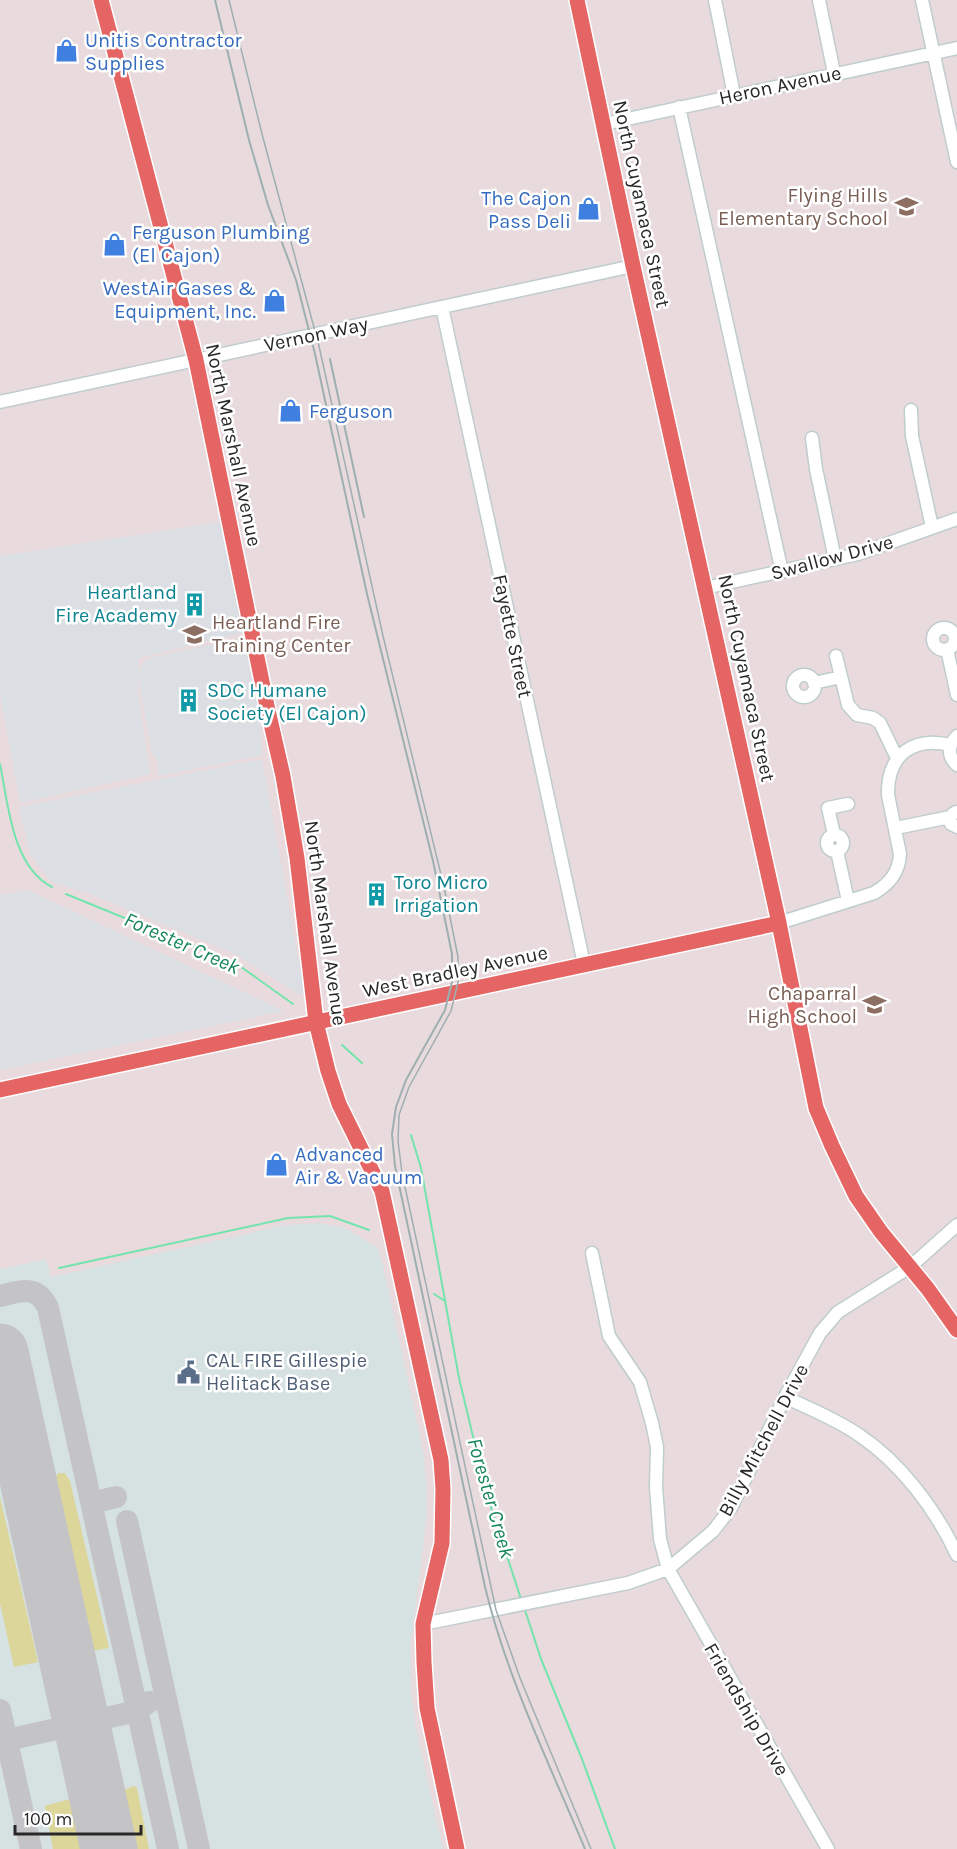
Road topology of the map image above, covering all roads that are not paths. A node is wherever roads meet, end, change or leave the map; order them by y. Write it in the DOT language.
graph roads {
  1 [pos="101,0"];
  2 [pos="577,0"];
  3 [pos="715,0"];
  4 [pos="819,0"];
  5 [pos="922,0"];
  6 [pos="957,48"];
  7 [pos="933,52"];
  8 [pos="834,73"];
  9 [pos="734,95"];
  10 [pos="679,107"];
  11 [pos="604,124"];
  12 [pos="957,162"];
  13 [pos="633,266"];
  14 [pos="442,306"];
  15 [pos="196,360"];
  16 [pos="0,402"];
  17 [pos="911,410"];
  18 [pos="812,438"];
  19 [pos="957,519"];
  20 [pos="932,528"];
  21 [pos="835,560"];
  22 [pos="782,572"];
  23 [pos="705,588"];
  24 [pos="947,649"];
  25 [pos="836,656"];
  26 [pos="841,677"];
  27 [pos="814,683"];
  28 [pos="957,695"];
  29 [pos="954,741"];
  30 [pos="897,758"];
  31 [pos="957,765"];
  32 [pos="848,804"];
  33 [pos="955,819"];
  34 [pos="896,828"];
  35 [pos="848,901"];
  36 [pos="779,922"];
  37 [pos="584,964"];
  38 [pos="316,1022"];
  39 [pos="0,1090"];
  40 [pos="957,1225"];
  41 [pos="592,1253"];
  42 [pos="910,1267"];
  43 [pos="957,1330"];
  44 [pos="785,1397"];
  45 [pos="957,1555"];
  46 [pos="668,1569"];
  47 [pos="423,1624"];
  48 [pos="457,1849"];
  49 [pos="828,1849"];
  1 -- 15 [label="main road, North Marshall Avenue"];
  2 -- 11 [label="main road, North Cuyamaca Street"];
  3 -- 9 [label="street"];
  4 -- 8 [label="street"];
  5 -- 7 [label="street"];
  6 -- 7 [label="street, Heron Avenue"];
  7 -- 8 [label="street, Heron Avenue"];
  7 -- 12 [label="street"];
  8 -- 9 [label="street, Heron Avenue"];
  9 -- 10 [label="street, Heron Avenue"];
  10 -- 11 [label="street, Heron Avenue"];
  10 -- 22 [label="street"];
  11 -- 13 [label="main road, North Cuyamaca Street"];
  13 -- 14 [label="street, Vernon Way"];
  13 -- 23 [label="main road, North Cuyamaca Street"];
  14 -- 15 [label="street, Vernon Way"];
  14 -- 37 [label="street, Fayette Street"];
  15 -- 16 [label="street, Vernon Way"];
  15 -- 38 [label="main road, North Marshall Avenue"];
  17 -- 20 [label="street"];
  18 -- 21 [label="street"];
  19 -- 20 [label="street, Swallow Drive"];
  20 -- 21 [label="street, Swallow Drive"];
  21 -- 22 [label="street, Swallow Drive"];
  22 -- 23 [label="street, Swallow Drive"];
  23 -- 36 [label="main road, North Cuyamaca Street"];
  24 -- 28 [label="street"];
  25 -- 26 [label="street"];
  26 -- 27 [label="street"];
  26 -- 30 [label="street"];
  29 -- 30 [label="street"];
  29 -- 31 [label="street"];
  30 -- 34 [label="street"];
  32 -- 35 [label="street"];
  33 -- 34 [label="street"];
  34 -- 35 [label="street"];
  35 -- 36 [label="street"];
  36 -- 37 [label="main road, West Bradley Avenue"];
  36 -- 42 [label="main road, North Cuyamaca Street"];
  37 -- 38 [label="main road, West Bradley Avenue"];
  38 -- 39 [label="main road, West Bradley Avenue"];
  38 -- 47 [label="main road, North Marshall Avenue"];
  40 -- 42 [label="street, Billy Mitchell Drive"];
  41 -- 46 [label="street, Friendship Drive"];
  42 -- 43 [label="main road, North Cuyamaca Street"];
  42 -- 44 [label="street, Billy Mitchell Drive"];
  44 -- 45 [label="street"];
  44 -- 46 [label="street, Billy Mitchell Drive"];
  46 -- 47 [label="street, Billy Mitchell Drive"];
  46 -- 49 [label="street, Friendship Drive"];
  47 -- 48 [label="main road, North Marshall Avenue"];
}
